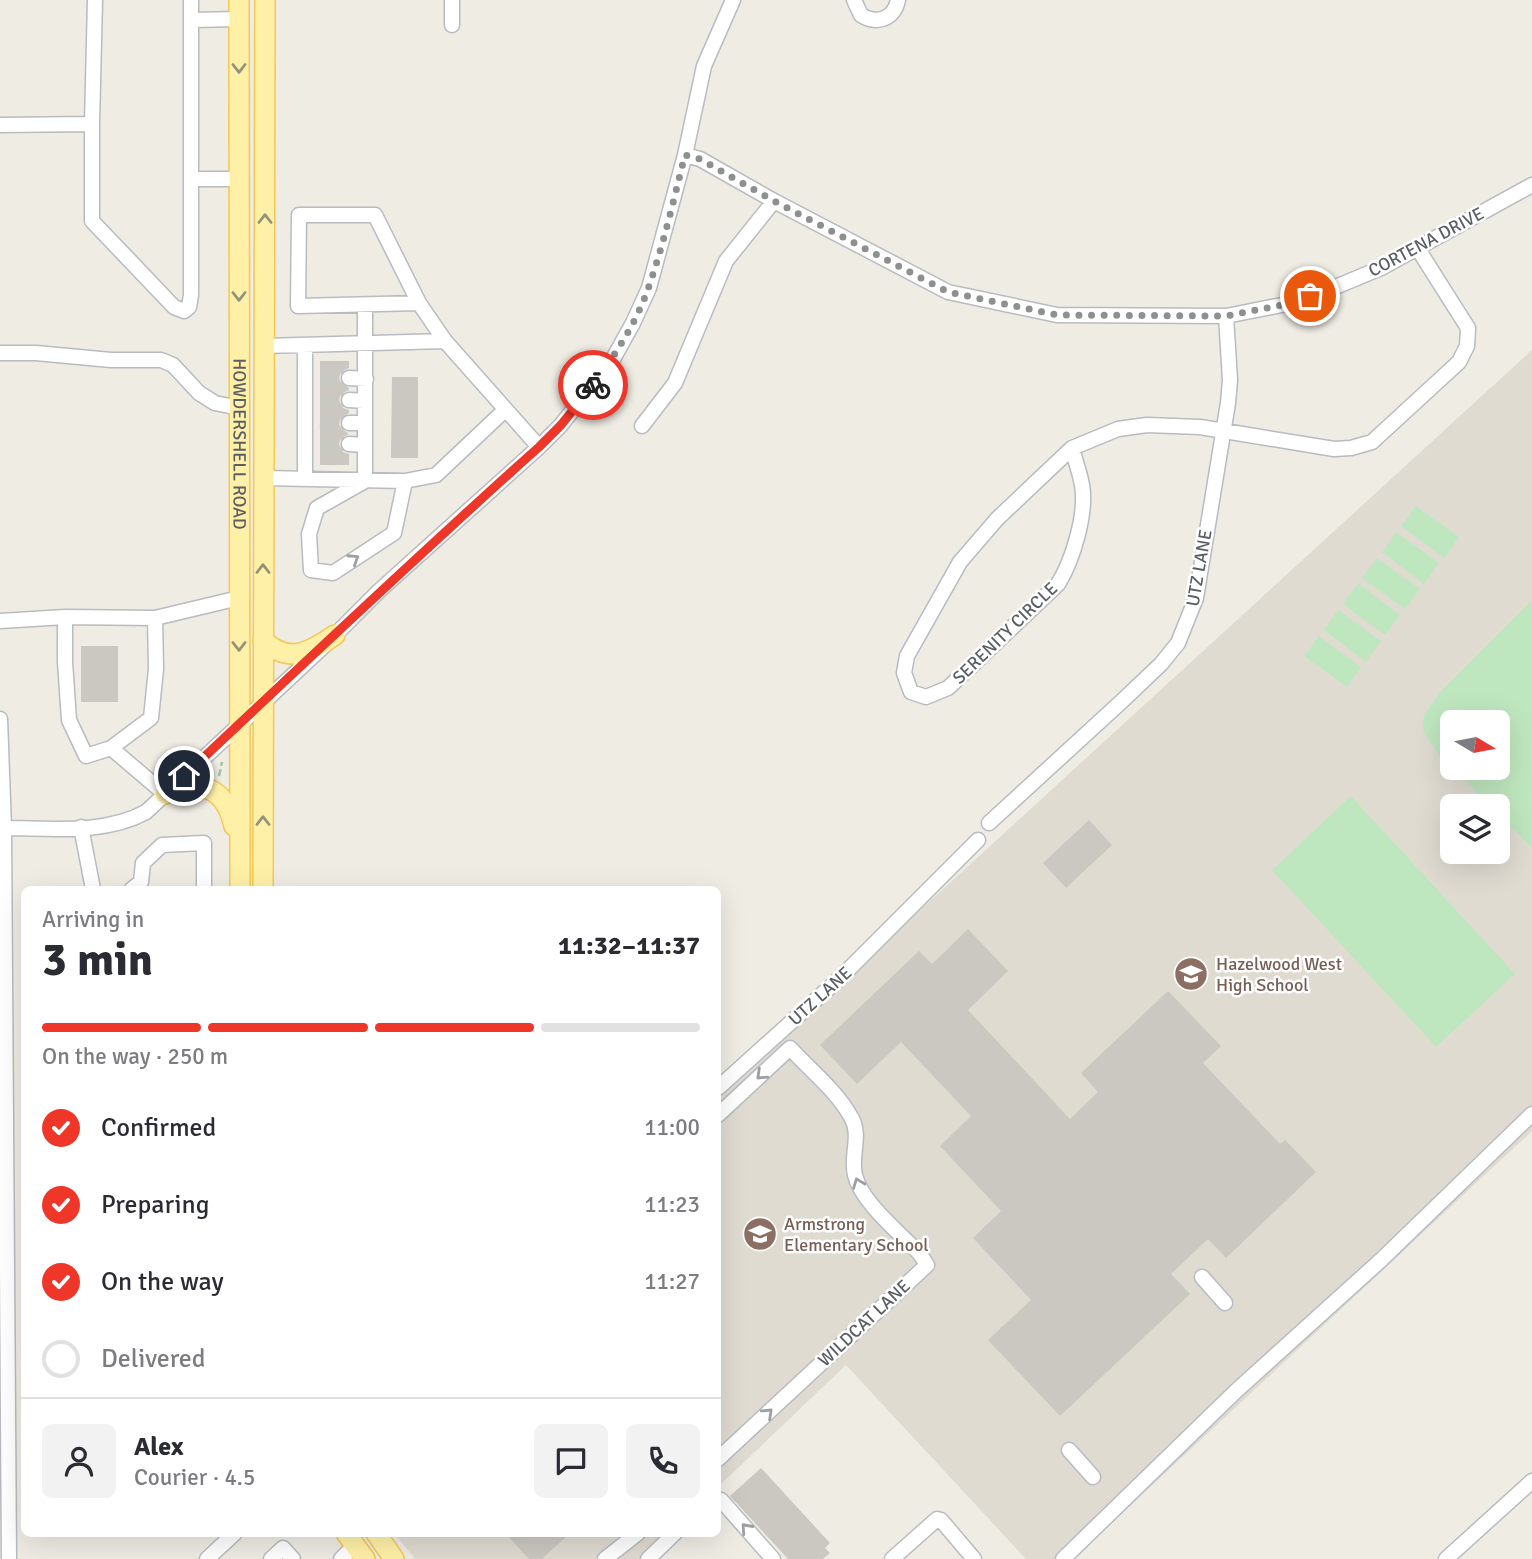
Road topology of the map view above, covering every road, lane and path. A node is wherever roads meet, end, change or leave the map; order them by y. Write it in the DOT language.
graph roads {
  1 [pos="95,0"];
  2 [pos="191,0"];
  3 [pos="265,0"];
  4 [pos="452,0"];
  5 [pos="733,0"];
  6 [pos="854,0"];
  7 [pos="898,0"];
  8 [pos="239,10"];
  9 [pos="191,20"];
  10 [pos="452,25"];
  11 [pos="92,124"];
  12 [pos="0,125"];
  13 [pos="685,155"];
  14 [pos="191,179"];
  15 [pos="239,179"];
  16 [pos="1532,185"];
  17 [pos="774,201"];
  18 [pos="1419,249"];
  19 [pos="419,303"];
  20 [pos="365,305"];
  21 [pos="1226,316"];
  22 [pos="445,341"];
  23 [pos="366,344"];
  24 [pos="305,345"];
  25 [pos="264,346"];
  26 [pos="0,353"];
  27 [pos="349,378"];
  28 [pos="366,379"];
  29 [pos="349,400"];
  30 [pos="365,401"];
  31 [pos="239,408"];
  32 [pos="505,410"];
  33 [pos="349,423"];
  34 [pos="365,423"];
  35 [pos="642,426"];
  36 [pos="1223,431"];
  37 [pos="349,444"];
  38 [pos="365,445"];
  39 [pos="539,447"];
  40 [pos="1072,448"];
  41 [pos="264,478"];
  42 [pos="305,479"];
  43 [pos="365,481"];
  44 [pos="405,481"];
  45 [pos="239,598"];
  46 [pos="65,617"];
  47 [pos="155,618"];
  48 [pos="0,621"];
  49 [pos="335,635"];
  50 [pos="263,640"];
  51 [pos="263,702"];
  52 [pos="0,719"];
  53 [pos="239,725"];
  54 [pos="111,748"];
  55 [pos="222,759"];
  56 [pos="218,779"];
  57 [pos="165,794"];
  58 [pos="989,823"];
  59 [pos="81,827"];
  60 [pos="4,828"];
  61 [pos="978,840"];
  62 [pos="197,843"];
  63 [pos="239,850"];
  64 [pos="92,886"];
  65 [pos="136,886"];
  66 [pos="197,886"];
  67 [pos="204,886"];
  68 [pos="240,886"];
  69 [pos="263,886"];
  70 [pos="721,1085"];
  71 [pos="721,1112"];
  72 [pos="1532,1114"];
  73 [pos="1202,1277"];
  74 [pos="1225,1303"];
  75 [pos="1069,1450"];
  76 [pos="721,1457"];
  77 [pos="1093,1477"];
  78 [pos="1532,1481"];
  79 [pos="721,1500"];
  80 [pos="231,1537"];
  81 [pos="379,1537"];
  82 [pos="633,1537"];
  83 [pos="671,1537"];
  84 [pos="220,1547"];
  85 [pos="9,1559"];
  86 [pos="207,1559"];
  87 [pos="231,1559"];
  88 [pos="271,1559"];
  89 [pos="293,1559"];
  90 [pos="394,1559"];
  91 [pos="605,1559"];
  92 [pos="648,1559"];
  93 [pos="773,1559"];
  94 [pos="892,1559"];
  95 [pos="974,1559"];
  96 [pos="1063,1559"];
  97 [pos="1446,1559"];
  1 -- 11 [label="street"];
  2 -- 9 [label="street"];
  25 -- 3 [label="main road, HOWDERSHELL ROAD, one-way"];
  4 -- 10 [label="street"];
  5 -- 13 [label="street"];
  6 -- 7 [label="street"];
  8 -- 9 [label="street"];
  8 -- 15 [label="main road, HOWDERSHELL ROAD, one-way"];
  9 -- 14 [label="street"];
  11 -- 12 [label="street"];
  11 -- 14 [label="street"];
  13 -- 17 [label="street, CORTENA DRIVE"];
  13 -- 39 [label="street"];
  14 -- 15 [label="street"];
  15 -- 31 [label="main road, HOWDERSHELL ROAD, one-way"];
  16 -- 18 [label="street, CORTENA DRIVE"];
  17 -- 21 [label="street, CORTENA DRIVE"];
  17 -- 35 [label="street"];
  18 -- 21 [label="street, CORTENA DRIVE"];
  18 -- 36 [label="street, SERENITY CIRCLE"];
  19 -- 20 [label="street"];
  19 -- 20 [label="street"];
  19 -- 22 [label="street"];
  20 -- 23 [label="street"];
  21 -- 36 [label="street, UTZ LANE"];
  22 -- 23 [label="street"];
  22 -- 32 [label="street"];
  23 -- 24 [label="street"];
  23 -- 28 [label="street"];
  24 -- 25 [label="street"];
  24 -- 42 [label="street"];
  25 -- 41 [label="main road, HOWDERSHELL ROAD"];
  26 -- 31 [label="street"];
  27 -- 28 [label="street"];
  28 -- 30 [label="street"];
  29 -- 30 [label="street"];
  30 -- 34 [label="street"];
  31 -- 45 [label="main road, HOWDERSHELL ROAD"];
  32 -- 39 [label="street"];
  32 -- 44 [label="street"];
  33 -- 34 [label="street"];
  34 -- 38 [label="street"];
  36 -- 40 [label="street, SERENITY CIRCLE"];
  36 -- 58 [label="street, UTZ LANE"];
  37 -- 38 [label="street"];
  38 -- 43 [label="street"];
  39 -- 49 [label="street"];
  40 -- 40 [label="street, SERENITY CIRCLE"];
  41 -- 42 [label="street"];
  50 -- 41 [label="main road, HOWDERSHELL ROAD, one-way"];
  42 -- 43 [label="street"];
  43 -- 44 [label="street"];
  43 -- 44 [label="street, one-way"];
  45 -- 47 [label="street"];
  45 -- 53 [label="main road, HOWDERSHELL ROAD, one-way"];
  46 -- 47 [label="street"];
  46 -- 48 [label="street"];
  46 -- 54 [label="street"];
  47 -- 54 [label="street"];
  49 -- 50 [label="main road"];
  49 -- 51 [label="street"];
  50 -- 51 [label="main road, HOWDERSHELL ROAD"];
  51 -- 53 [label="street"];
  69 -- 51 [label="main road, HOWDERSHELL ROAD, one-way"];
  52 -- 60 [label="street"];
  53 -- 57 [label="street"];
  53 -- 63 [label="main road, HOWDERSHELL ROAD"];
  54 -- 57 [label="street"];
  55 -- 56 [label="path"];
  57 -- 59 [label="street"];
  57 -- 63 [label="main road"];
  59 -- 60 [label="street"];
  59 -- 64 [label="street"];
  60 -- 85 [label="street"];
  61 -- 70 [label="street, UTZ LANE"];
  62 -- 65 [label="street"];
  62 -- 66 [label="street"];
  62 -- 67 [label="street"];
  63 -- 68 [label="main road, HOWDERSHELL ROAD"];
  76 -- 71 [label="street, WILDCAT LANE, one-way"];
  72 -- 96 [label="street"];
  73 -- 74 [label="street"];
  75 -- 77 [label="street"];
  78 -- 97 [label="street"];
  93 -- 79 [label="street, one-way"];
  80 -- 84 [label="street"];
  81 -- 90 [label="main road"];
  82 -- 91 [label="street"];
  83 -- 92 [label="street"];
  84 -- 86 [label="street"];
  84 -- 87 [label="street"];
  88 -- 89 [label="street"];
  94 -- 95 [label="street"];
}
